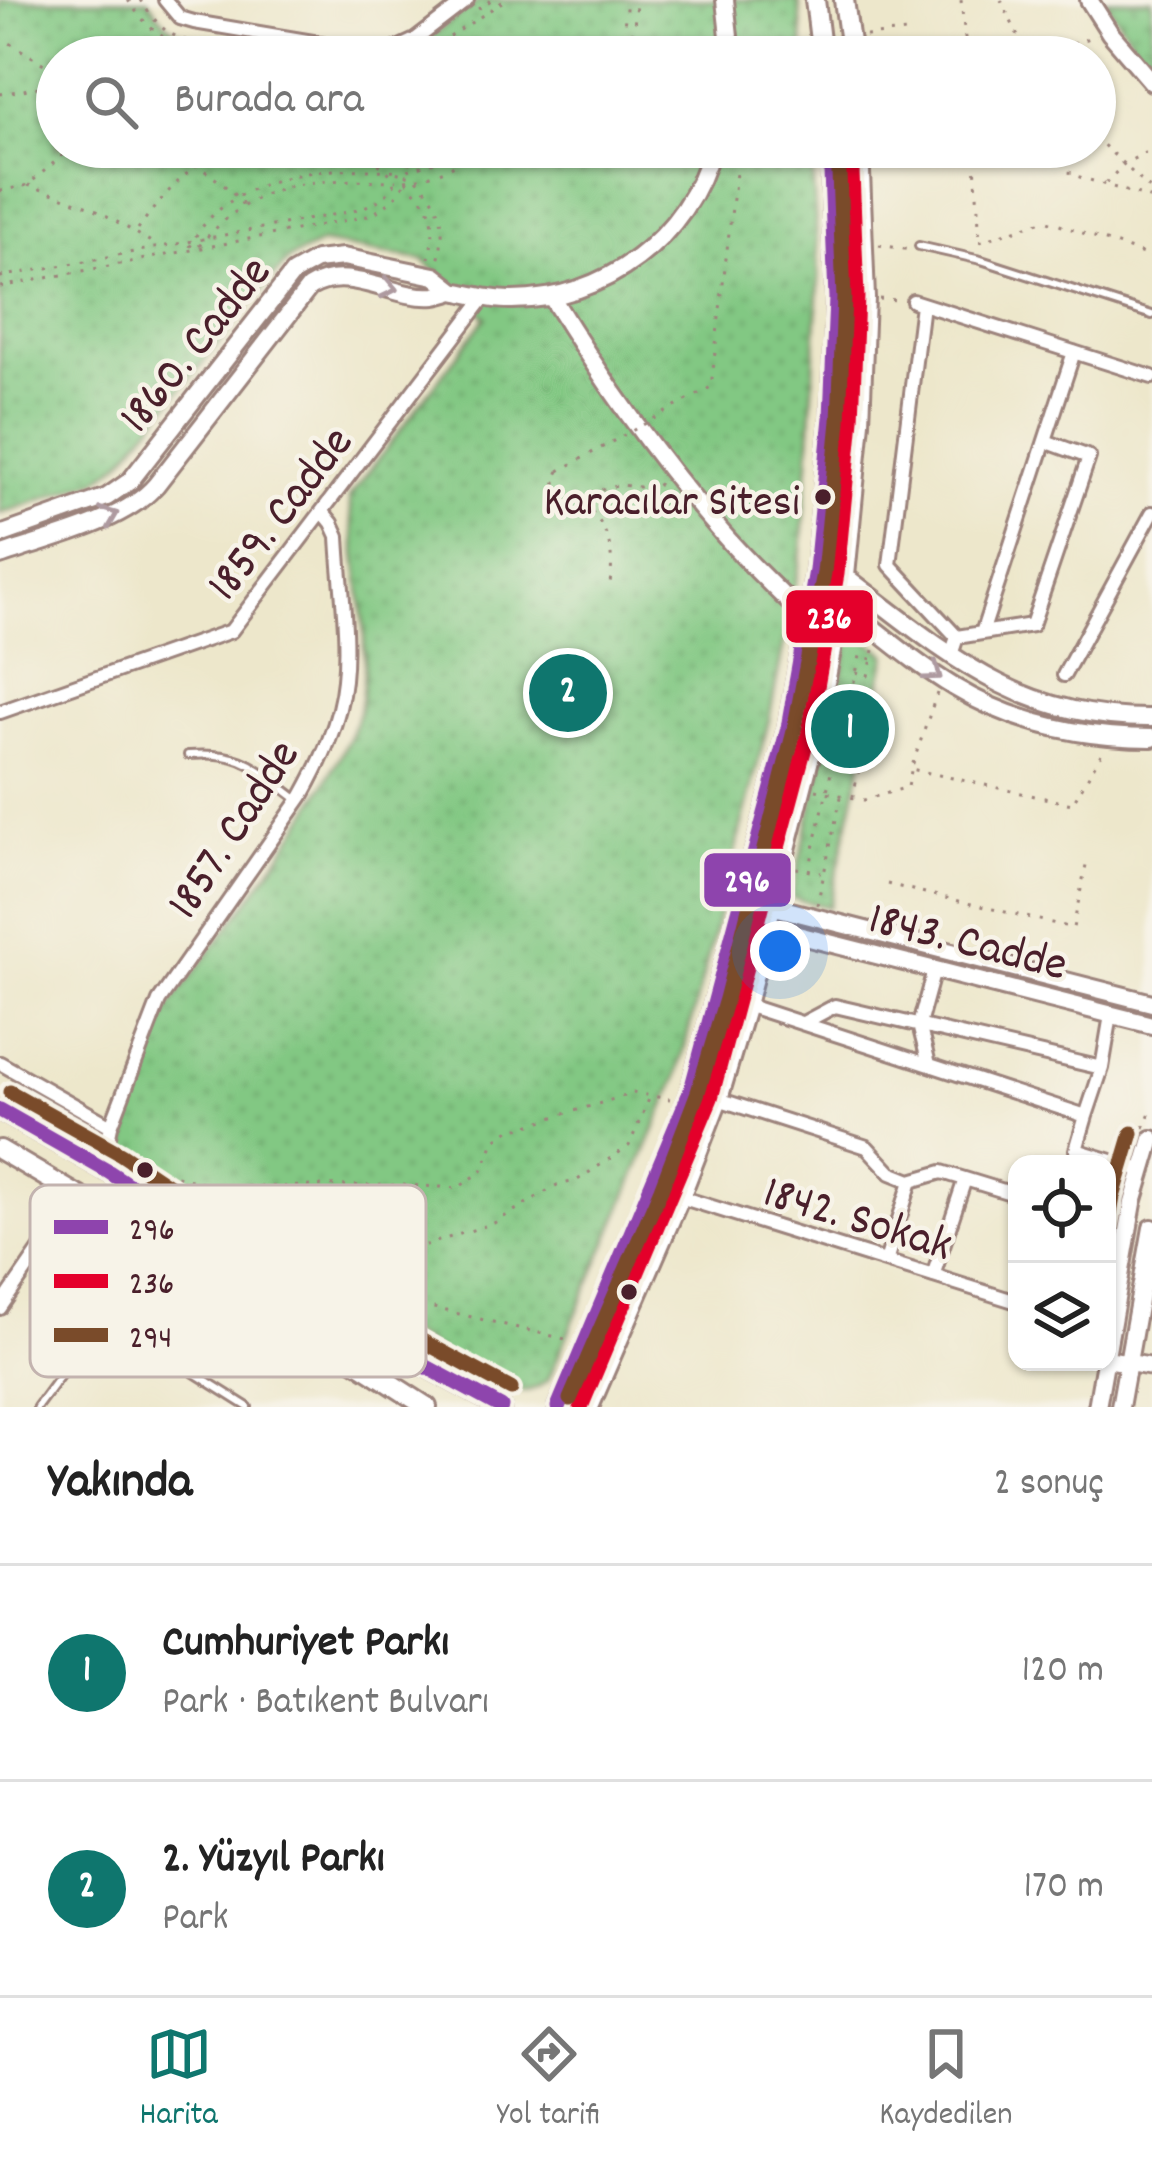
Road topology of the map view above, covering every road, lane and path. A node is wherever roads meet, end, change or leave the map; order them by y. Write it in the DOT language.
graph roads {
  1 [pos="128,0"];
  2 [pos="140,0"];
  3 [pos="165,0"];
  4 [pos="466,0"];
  5 [pos="505,0"];
  6 [pos="627,0"];
  7 [pos="636,0"];
  8 [pos="725,0"];
  9 [pos="815,0"];
  10 [pos="844,0"];
  11 [pos="961,0"];
  12 [pos="1001,0"];
  13 [pos="1089,0"];
  14 [pos="906,32"];
  15 [pos="1110,33"];
  16 [pos="159,36"];
  17 [pos="178,36"];
  18 [pos="278,36"];
  19 [pos="420,36"];
  20 [pos="451,36"];
  21 [pos="621,36"];
  22 [pos="632,36"];
  23 [pos="729,36"];
  24 [pos="819,36"];
  25 [pos="849,36"];
  26 [pos="891,36"];
  27 [pos="965,36"];
  28 [pos="1017,36"];
  29 [pos="1100,36"];
  30 [pos="1113,36"];
  31 [pos="0,37"];
  32 [pos="1116,40"];
  33 [pos="36,59"];
  34 [pos="1152,82"];
  35 [pos="36,88"];
  36 [pos="0,94"];
  37 [pos="1152,149"];
  38 [pos="1116,157"];
  39 [pos="1124,164"];
  40 [pos="48,168"];
  41 [pos="196,168"];
  42 [pos="201,168"];
  43 [pos="384,168"];
  44 [pos="415,168"];
  45 [pos="450,168"];
  46 [pos="705,168"];
  47 [pos="737,168"];
  48 [pos="831,168"];
  49 [pos="860,168"];
  50 [pos="975,168"];
  51 [pos="1070,168"];
  52 [pos="399,170"];
  53 [pos="408,170"];
  54 [pos="388,171"];
  55 [pos="416,178"];
  56 [pos="405,180"];
  57 [pos="396,181"];
  58 [pos="28,185"];
  59 [pos="1105,185"];
  60 [pos="1152,190"];
  61 [pos="0,191"];
  62 [pos="237,197"];
  63 [pos="1152,200"];
  64 [pos="243,205"];
  65 [pos="136,232"];
  66 [pos="205,238"];
  67 [pos="192,241"];
  68 [pos="863,243"];
  69 [pos="160,247"];
  70 [pos="197,248"];
  71 [pos="189,249"];
  72 [pos="919,249"];
  73 [pos="1152,257"];
  74 [pos="430,275"];
  75 [pos="0,277"];
  76 [pos="0,286"];
  77 [pos="454,291"];
  78 [pos="551,296"];
  79 [pos="484,298"];
  80 [pos="865,298"];
  81 [pos="917,302"];
  82 [pos="1152,315"];
  83 [pos="1074,352"];
  84 [pos="1152,377"];
  85 [pos="1045,441"];
  86 [pos="576,495"];
  87 [pos="677,502"];
  88 [pos="322,512"];
  89 [pos="1152,513"];
  90 [pos="0,535"];
  91 [pos="0,556"];
  92 [pos="845,576"];
  93 [pos="609,589"];
  94 [pos="874,598"];
  95 [pos="841,602"];
  96 [pos="860,617"];
  97 [pos="808,620"];
  98 [pos="878,631"];
  99 [pos="982,633"];
  100 [pos="954,646"];
  101 [pos="872,659"];
  102 [pos="856,673"];
  103 [pos="1064,675"];
  104 [pos="941,679"];
  105 [pos="848,706"];
  106 [pos="0,712"];
  107 [pos="1152,718"];
  108 [pos="815,736"];
  109 [pos="1111,737"];
  110 [pos="1152,739"];
  111 [pos="839,741"];
  112 [pos="852,744"];
  113 [pos="188,755"];
  114 [pos="911,769"];
  115 [pos="802,788"];
  116 [pos="827,793"];
  117 [pos="841,796"];
  118 [pos="853,798"];
  119 [pos="299,800"];
  120 [pos="822,816"];
  121 [pos="836,818"];
  122 [pos="816,838"];
  123 [pos="831,842"];
  124 [pos="1088,860"];
  125 [pos="782,865"];
  126 [pos="809,871"];
  127 [pos="824,874"];
  128 [pos="887,884"];
  129 [pos="772,906"];
  130 [pos="814,917"];
  131 [pos="766,927"];
  132 [pos="934,970"];
  133 [pos="1152,1004"];
  134 [pos="746,1005"];
  135 [pos="1111,1015"];
  136 [pos="805,1022"];
  137 [pos="919,1025"];
  138 [pos="1152,1025"];
  139 [pos="0,1063"];
  140 [pos="929,1064"];
  141 [pos="1102,1068"];
  142 [pos="651,1096"];
  143 [pos="671,1099"];
  144 [pos="718,1099"];
  145 [pos="0,1110"];
  146 [pos="1086,1116"];
  147 [pos="111,1126"];
  148 [pos="1152,1139"];
  149 [pos="0,1150"];
  150 [pos="110,1163"];
  151 [pos="1142,1170"];
  152 [pos="965,1179"];
  153 [pos="911,1181"];
  154 [pos="59,1185"];
  155 [pos="141,1185"];
  156 [pos="221,1185"];
  157 [pos="426,1186"];
  158 [pos="1008,1192"];
  159 [pos="680,1197"];
  160 [pos="1152,1228"];
  161 [pos="426,1245"];
  162 [pos="886,1262"];
  163 [pos="30,1264"];
  164 [pos="933,1276"];
  165 [pos="1116,1294"];
  166 [pos="1008,1299"];
  167 [pos="426,1306"];
  168 [pos="0,1308"];
  169 [pos="569,1340"];
  170 [pos="1116,1360"];
  171 [pos="1128,1363"];
  172 [pos="426,1367"];
  173 [pos="1152,1367"];
  174 [pos="1103,1371"];
  175 [pos="59,1377"];
  176 [pos="200,1377"];
  177 [pos="380,1377"];
  178 [pos="37,1407"];
  179 [pos="248,1407"];
  180 [pos="427,1407"];
  181 [pos="500,1407"];
  182 [pos="558,1407"];
  183 [pos="589,1407"];
  184 [pos="1097,1407"];
  185 [pos="1120,1407"];
  1 -- 16 [label="path"];
  2 -- 17 [label="path"];
  3 -- 18 [label="street"];
  4 -- 19 [label="street"];
  5 -- 20 [label="path"];
  6 -- 21 [label="path"];
  7 -- 22 [label="path"];
  8 -- 23 [label="street"];
  9 -- 24 [label="main road"];
  10 -- 25 [label="main road"];
  11 -- 27 [label="path"];
  12 -- 28 [label="path"];
  13 -- 15 [label="street"];
  14 -- 26 [label="path"];
  15 -- 29 [label="path"];
  15 -- 30 [label="street"];
  31 -- 33 [label="path"];
  32 -- 34 [label="street"];
  35 -- 36 [label="path"];
  37 -- 39 [label="path"];
  38 -- 39 [label="path"];
  39 -- 59 [label="path"];
  39 -- 60 [label="path"];
  40 -- 58 [label="path"];
  41 -- 65 [label="path"];
  42 -- 62 [label="path"];
  43 -- 54 [label="path"];
  44 -- 53 [label="path"];
  45 -- 55 [label="path"];
  46 -- 78 [label="street, 1860. Cadde"];
  47 -- 86 [label="path, bridge"];
  48 -- 97 [label="main road"];
  49 -- 68 [label="main road"];
  50 -- 73 [label="path"];
  51 -- 59 [label="path"];
  52 -- 53 [label="path"];
  52 -- 54 [label="path"];
  52 -- 57 [label="path"];
  53 -- 56 [label="path"];
  54 -- 57 [label="path"];
  54 -- 62 [label="path"];
  55 -- 56 [label="path"];
  55 -- 74 [label="path"];
  56 -- 57 [label="path"];
  56 -- 70 [label="path"];
  56 -- 74 [label="path"];
  57 -- 64 [label="path"];
  57 -- 66 [label="path"];
  58 -- 61 [label="path"];
  58 -- 65 [label="path"];
  59 -- 63 [label="path"];
  62 -- 64 [label="path"];
  62 -- 67 [label="path"];
  64 -- 66 [label="path"];
  65 -- 69 [label="path"];
  66 -- 67 [label="path"];
  66 -- 70 [label="path"];
  67 -- 69 [label="path"];
  67 -- 71 [label="path"];
  68 -- 72 [label="path"];
  68 -- 80 [label="main road"];
  69 -- 75 [label="path"];
  70 -- 71 [label="path"];
  71 -- 76 [label="path"];
  72 -- 82 [label="lane"];
  74 -- 77 [label="street, 1860. Cadde"];
  74 -- 90 [label="street, 1860. Cadde"];
  77 -- 79 [label="street, 1860. Cadde"];
  91 -- 77 [label="street, 1860. Cadde, one-way"];
  78 -- 79 [label="street, 1860. Cadde"];
  78 -- 97 [label="street"];
  79 -- 88 [label="street, 1859. Cadde"];
  80 -- 81 [label="path"];
  80 -- 92 [label="main road"];
  81 -- 83 [label="street"];
  81 -- 100 [label="street"];
  83 -- 84 [label="street"];
  83 -- 85 [label="street"];
  85 -- 99 [label="street"];
  85 -- 99 [label="street"];
  86 -- 87 [label="path"];
  86 -- 93 [label="path"];
  88 -- 106 [label="street, 1859. Cadde"];
  88 -- 119 [label="street, 1857. Cadde"];
  89 -- 103 [label="street"];
  92 -- 94 [label="street"];
  92 -- 95 [label="main road"];
  94 -- 96 [label="street"];
  94 -- 100 [label="street"];
  95 -- 96 [label="street"];
  95 -- 108 [label="main road"];
  96 -- 98 [label="street"];
  97 -- 182 [label="main road"];
  98 -- 101 [label="path"];
  98 -- 104 [label="street, one-way"];
  99 -- 100 [label="street"];
  100 -- 107 [label="street"];
  101 -- 102 [label="path"];
  101 -- 102 [label="path"];
  102 -- 105 [label="path"];
  104 -- 109 [label="street"];
  104 -- 114 [label="path"];
  105 -- 111 [label="path"];
  105 -- 112 [label="path"];
  108 -- 111 [label="path"];
  108 -- 115 [label="main road"];
  109 -- 110 [label="street"];
  109 -- 114 [label="path"];
  111 -- 112 [label="path"];
  111 -- 116 [label="path"];
  112 -- 118 [label="path"];
  113 -- 119 [label="lane"];
  114 -- 118 [label="path"];
  115 -- 116 [label="path"];
  115 -- 125 [label="main road"];
  116 -- 117 [label="path"];
  116 -- 120 [label="path"];
  117 -- 118 [label="path"];
  117 -- 121 [label="path"];
  119 -- 147 [label="street, 1857. Cadde"];
  120 -- 121 [label="path"];
  120 -- 122 [label="path"];
  121 -- 123 [label="path"];
  122 -- 123 [label="path"];
  122 -- 126 [label="path"];
  123 -- 127 [label="path"];
  124 -- 128 [label="path"];
  125 -- 126 [label="path"];
  125 -- 129 [label="main road"];
  126 -- 127 [label="path"];
  127 -- 130 [label="path"];
  129 -- 130 [label="street, 1843. Cadde"];
  129 -- 131 [label="main road"];
  130 -- 133 [label="street, 1843. Cadde"];
  131 -- 132 [label="street, 1843. Cadde"];
  131 -- 134 [label="main road"];
  132 -- 135 [label="street, 1843. Cadde"];
  132 -- 137 [label="street"];
  134 -- 136 [label="street"];
  134 -- 144 [label="main road"];
  135 -- 138 [label="street, 1843. Cadde"];
  135 -- 141 [label="street"];
  136 -- 137 [label="street"];
  136 -- 140 [label="street"];
  137 -- 140 [label="street"];
  137 -- 141 [label="street"];
  139 -- 147 [label="street"];
  140 -- 146 [label="street"];
  141 -- 146 [label="street"];
  142 -- 143 [label="path"];
  142 -- 157 [label="path"];
  142 -- 161 [label="path"];
  144 -- 153 [label="street"];
  144 -- 159 [label="main road"];
  145 -- 150 [label="main road"];
  146 -- 151 [label="street"];
  147 -- 150 [label="street, 1857. Cadde"];
  148 -- 151 [label="street"];
  149 -- 154 [label="main road"];
  150 -- 155 [label="main road"];
  150 -- 156 [label="path"];
  151 -- 165 [label="street"];
  152 -- 153 [label="street"];
  152 -- 158 [label="street"];
  152 -- 164 [label="street"];
  153 -- 162 [label="street"];
  159 -- 162 [label="street, 1842. Sokak"];
  159 -- 183 [label="main road"];
  160 -- 171 [label="street"];
  162 -- 164 [label="street, 1842. Sokak"];
  163 -- 168 [label="street"];
  164 -- 166 [label="street, 1842. Sokak"];
  167 -- 169 [label="path"];
  170 -- 171 [label="street"];
  171 -- 173 [label="street"];
  171 -- 185 [label="street"];
  172 -- 181 [label="main road"];
  174 -- 184 [label="street"];
  175 -- 178 [label="lane"];
  176 -- 179 [label="lane"];
  177 -- 180 [label="main road"];
}
